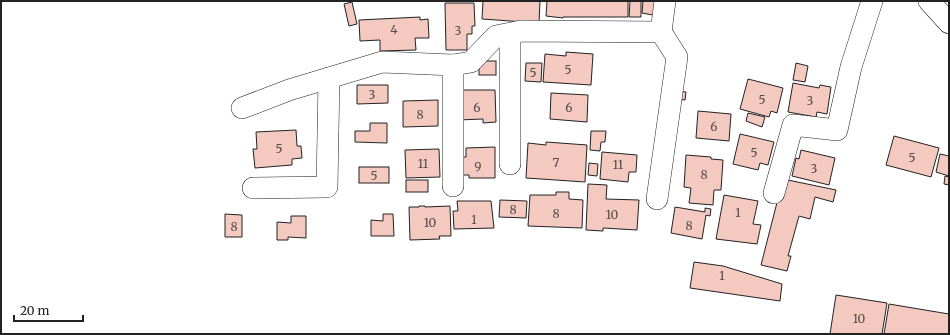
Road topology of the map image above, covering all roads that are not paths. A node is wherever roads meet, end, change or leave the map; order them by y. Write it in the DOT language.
graph roads {
  1 [pos="665,1"];
  2 [pos="872,1"];
  3 [pos="929,1"];
  4 [pos="949,23"];
  5 [pos="661,32"];
  6 [pos="510,34"];
  7 [pos="453,65"];
  8 [pos="329,78"];
  9 [pos="242,108"];
  10 [pos="510,164"];
  11 [pos="453,186"];
  12 [pos="253,188"];
  13 [pos="774,193"];
  14 [pos="657,199"];
  1 -- 5 [label="street"];
  2 -- 13 [label="street"];
  3 -- 4 [label="street"];
  5 -- 6 [label="street"];
  5 -- 14 [label="street"];
  6 -- 7 [label="street"];
  6 -- 10 [label="street"];
  7 -- 8 [label="street"];
  7 -- 11 [label="street"];
  8 -- 9 [label="street"];
  8 -- 12 [label="street"];
}
